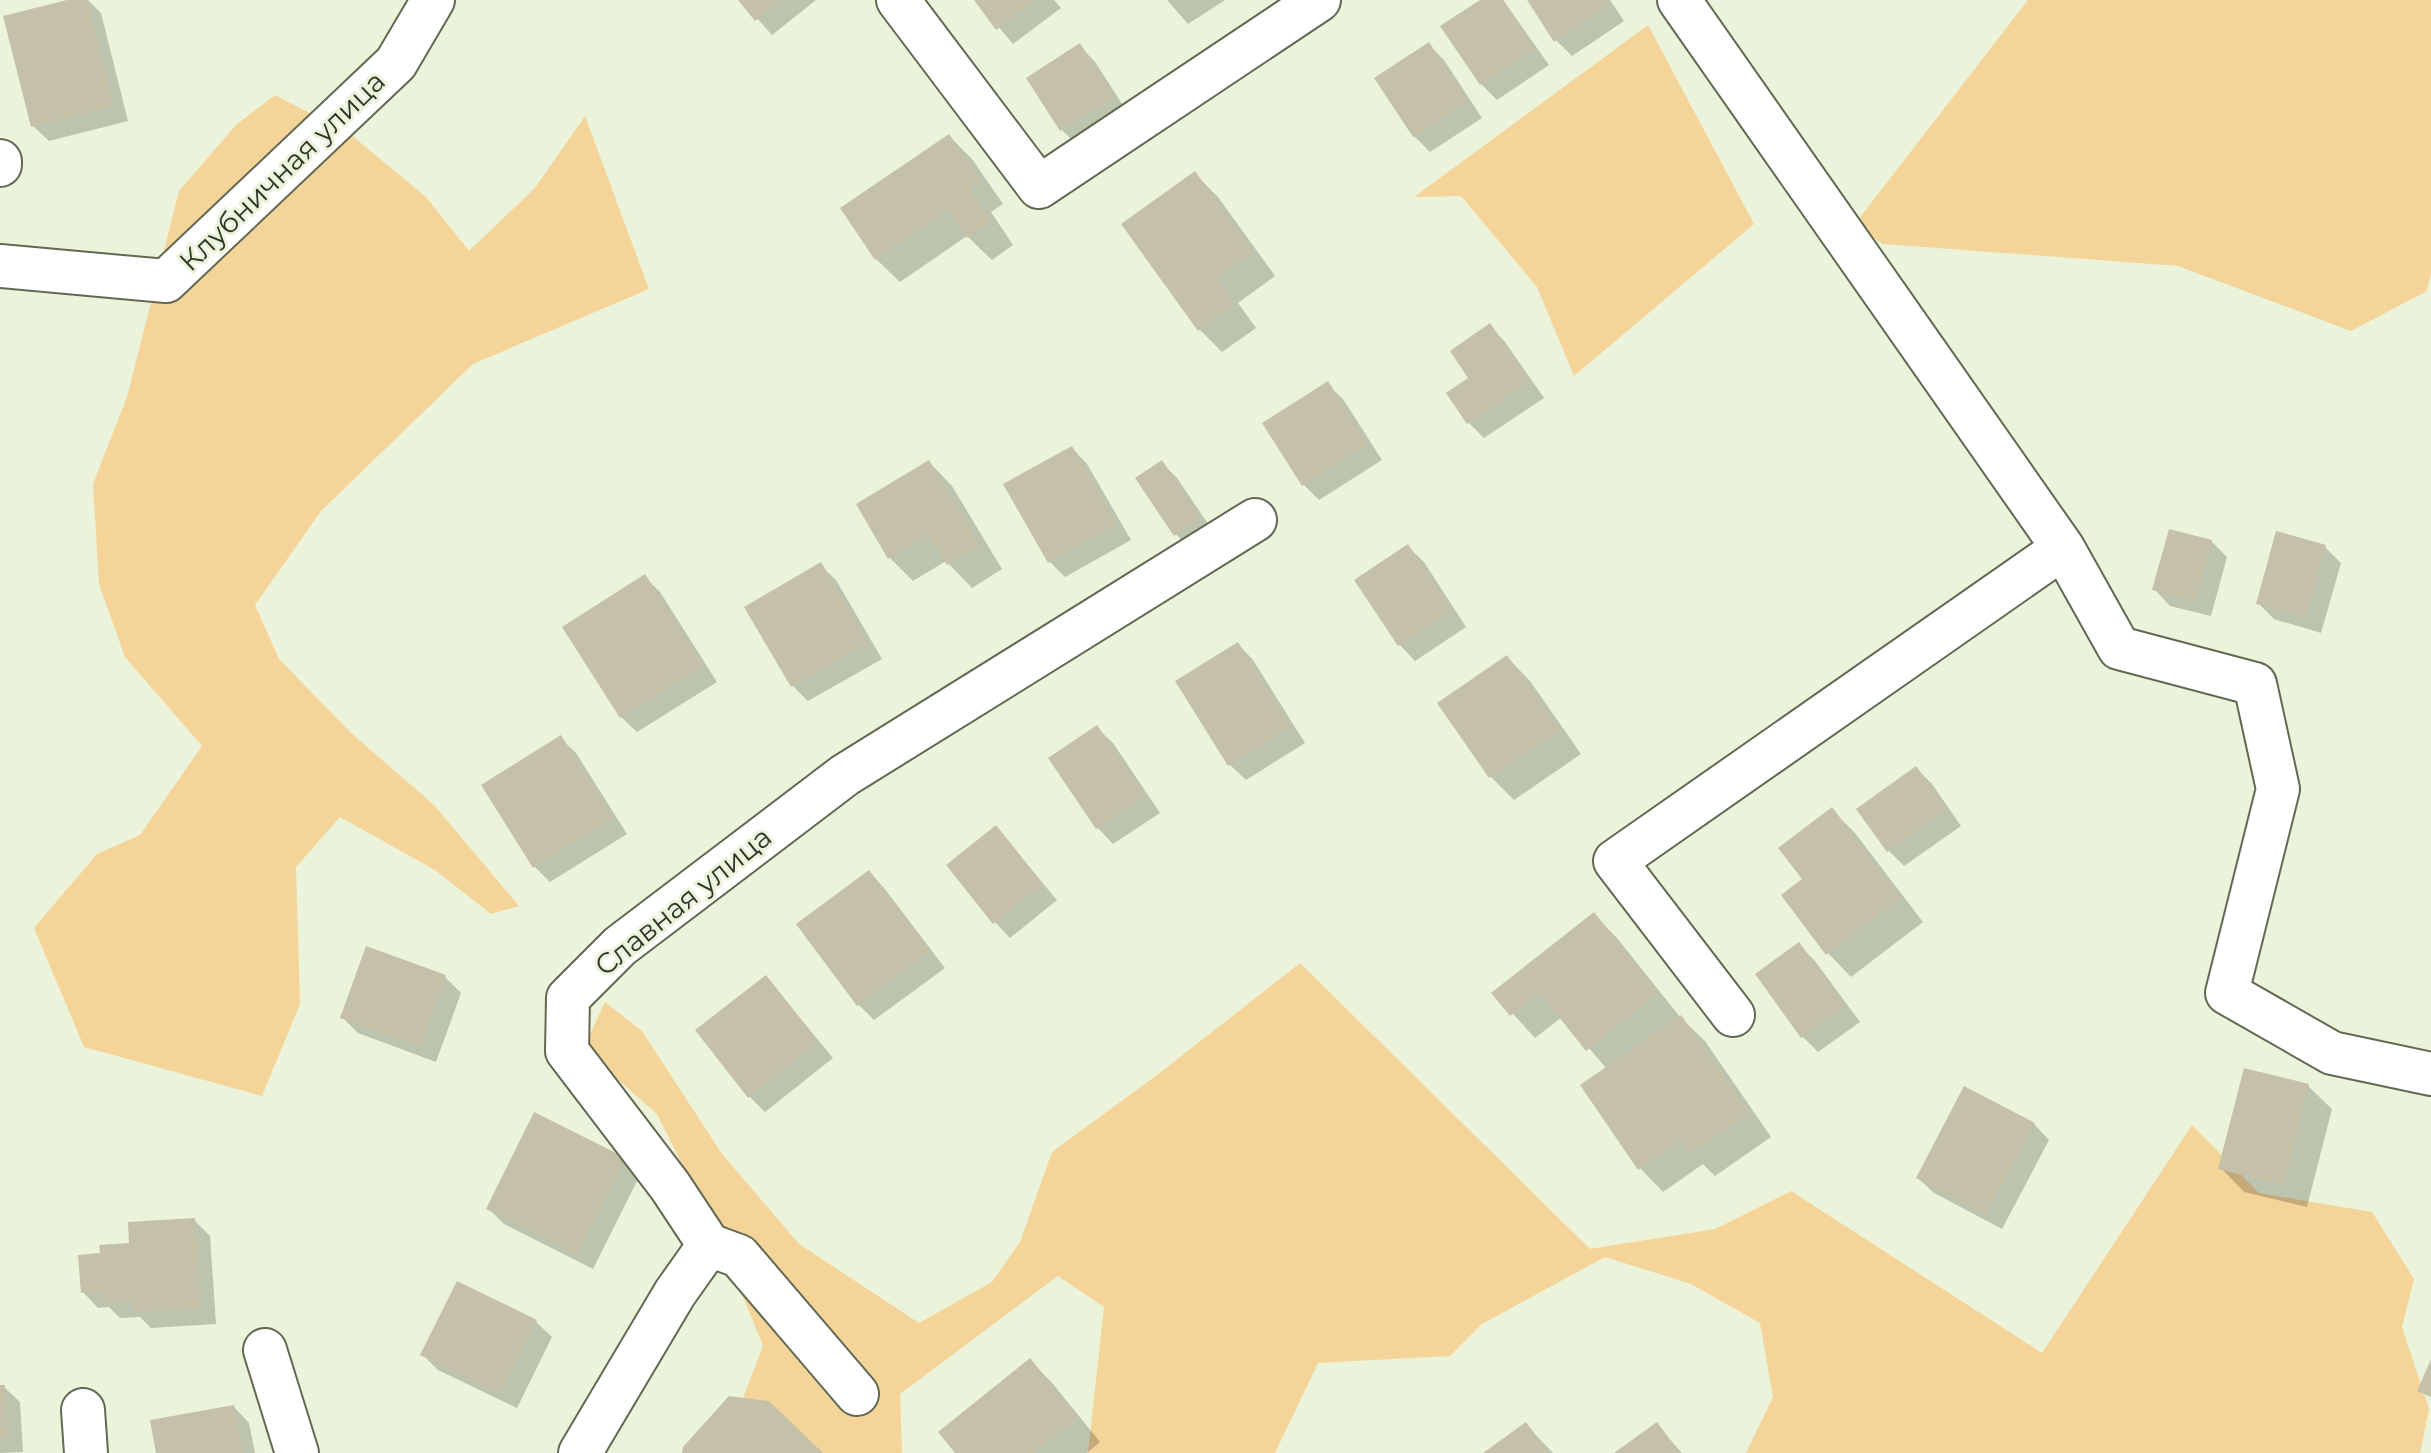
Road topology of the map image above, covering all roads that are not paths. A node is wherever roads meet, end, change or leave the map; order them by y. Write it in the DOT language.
graph roads {
  1 [pos="433,0"];
  2 [pos="898,0"];
  3 [pos="1319,0"];
  4 [pos="1679,0"];
  5 [pos="0,266"];
  6 [pos="1255,520"];
  7 [pos="2063,548"];
  8 [pos="1733,1015"];
  9 [pos="2431,1074"];
  10 [pos="709,1245"];
  11 [pos="265,1350"];
  12 [pos="857,1394"];
  13 [pos="83,1410"];
  14 [pos="86,1453"];
  15 [pos="297,1453"];
  16 [pos="580,1453"];
  1 -- 5 [label="street, Клубничная улица"];
  2 -- 3 [label="street"];
  4 -- 7 [label="street"];
  6 -- 10 [label="street, Славная улица"];
  7 -- 8 [label="street"];
  7 -- 9 [label="street"];
  10 -- 12 [label="street"];
  10 -- 16 [label="street"];
  11 -- 15 [label="street"];
  13 -- 14 [label="street"];
}
